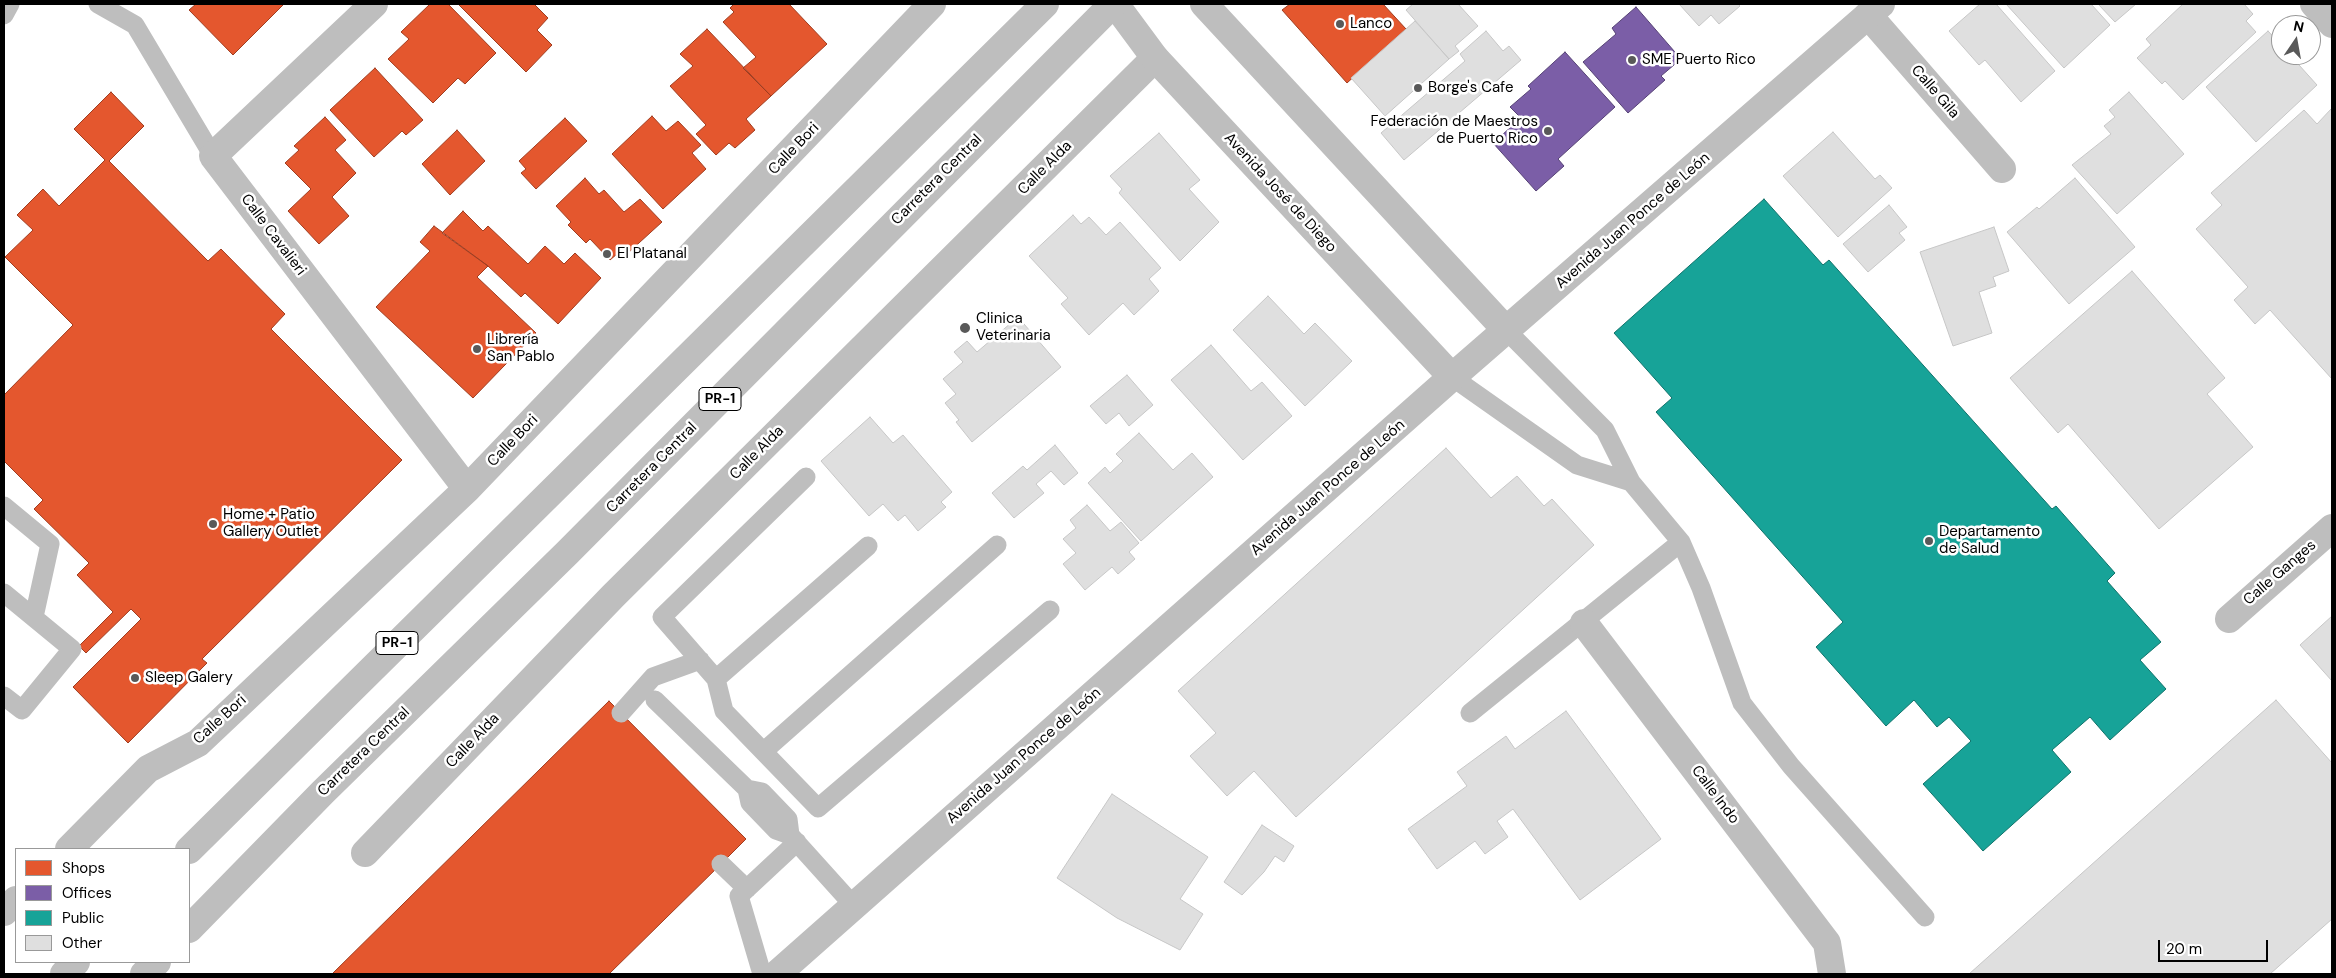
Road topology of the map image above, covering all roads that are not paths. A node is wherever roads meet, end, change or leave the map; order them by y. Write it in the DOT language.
graph roads {
  1 [pos="10,4"];
  2 [pos="98,4"];
  3 [pos="374,4"];
  4 [pos="932,4"];
  5 [pos="1045,4"];
  6 [pos="1114,4"];
  7 [pos="1205,4"];
  8 [pos="2314,4"];
  9 [pos="1875,10"];
  10 [pos="4,15"];
  11 [pos="2332,24"];
  12 [pos="1155,58"];
  13 [pos="213,156"];
  14 [pos="2002,169"];
  15 [pos="1507,331"];
  16 [pos="1452,378"];
  17 [pos="806,477"];
  18 [pos="1631,482"];
  19 [pos="467,489"];
  20 [pos="4,506"];
  21 [pos="2332,528"];
  22 [pos="1681,542"];
  23 [pos="996,545"];
  24 [pos="868,546"];
  25 [pos="4,593"];
  26 [pos="1050,610"];
  27 [pos="34,617"];
  28 [pos="2228,619"];
  29 [pos="1584,623"];
  30 [pos="700,660"];
  31 [pos="716,679"];
  32 [pos="4,696"];
  33 [pos="655,700"];
  34 [pos="621,713"];
  35 [pos="1470,713"];
  36 [pos="764,751"];
  37 [pos="793,839"];
  38 [pos="70,848"];
  39 [pos="190,849"];
  40 [pos="365,853"];
  41 [pos="721,864"];
  42 [pos="747,889"];
  43 [pos="15,901"];
  44 [pos="854,906"];
  45 [pos="4,912"];
  46 [pos="1925,917"];
  47 [pos="190,928"];
  48 [pos="75,963"];
  49 [pos="156,963"];
  50 [pos="64,974"];
  51 [pos="144,974"];
  52 [pos="762,974"];
  53 [pos="777,974"];
  54 [pos="1832,974"];
  1 -- 10 [label="lane"];
  2 -- 13 [label="lane"];
  3 -- 13 [label="main road"];
  4 -- 19 [label="main road, Calle Bori"];
  5 -- 39 [label="main road, PR-1"];
  6 -- 12 [label="main road, Avenida José de Diego"];
  6 -- 47 [label="main road, Carretera Central / PR-1"];
  7 -- 15 [label="main road"];
  8 -- 11 [label="main road"];
  9 -- 14 [label="main road, Calle Gila"];
  9 -- 15 [label="main road, Avenida Juan Ponce de León"];
  12 -- 16 [label="main road, Avenida José de Diego"];
  12 -- 40 [label="main road, Calle Alda"];
  13 -- 19 [label="main road, Calle Cavalieri"];
  15 -- 16 [label="main road, Avenida Juan Ponce de León"];
  15 -- 18 [label="lane"];
  16 -- 18 [label="lane"];
  16 -- 44 [label="main road, Avenida Juan Ponce de León"];
  17 -- 30 [label="lane"];
  18 -- 22 [label="lane"];
  19 -- 38 [label="main road, Calle Bori"];
  20 -- 27 [label="lane"];
  21 -- 28 [label="main road, Calle Ganges"];
  22 -- 29 [label="lane"];
  22 -- 46 [label="lane"];
  23 -- 36 [label="lane"];
  24 -- 31 [label="lane"];
  25 -- 27 [label="lane"];
  26 -- 36 [label="lane"];
  27 -- 32 [label="lane"];
  29 -- 35 [label="lane"];
  29 -- 54 [label="main road, Calle Indo"];
  30 -- 31 [label="lane"];
  30 -- 34 [label="lane"];
  31 -- 36 [label="lane"];
  33 -- 37 [label="lane"];
  37 -- 42 [label="lane"];
  37 -- 44 [label="lane"];
  41 -- 42 [label="lane"];
  42 -- 52 [label="lane"];
  43 -- 45 [label="main road"];
  44 -- 53 [label="main road, Avenida Juan Ponce de León"];
  48 -- 50 [label="main road"];
  49 -- 51 [label="main road"];
}
